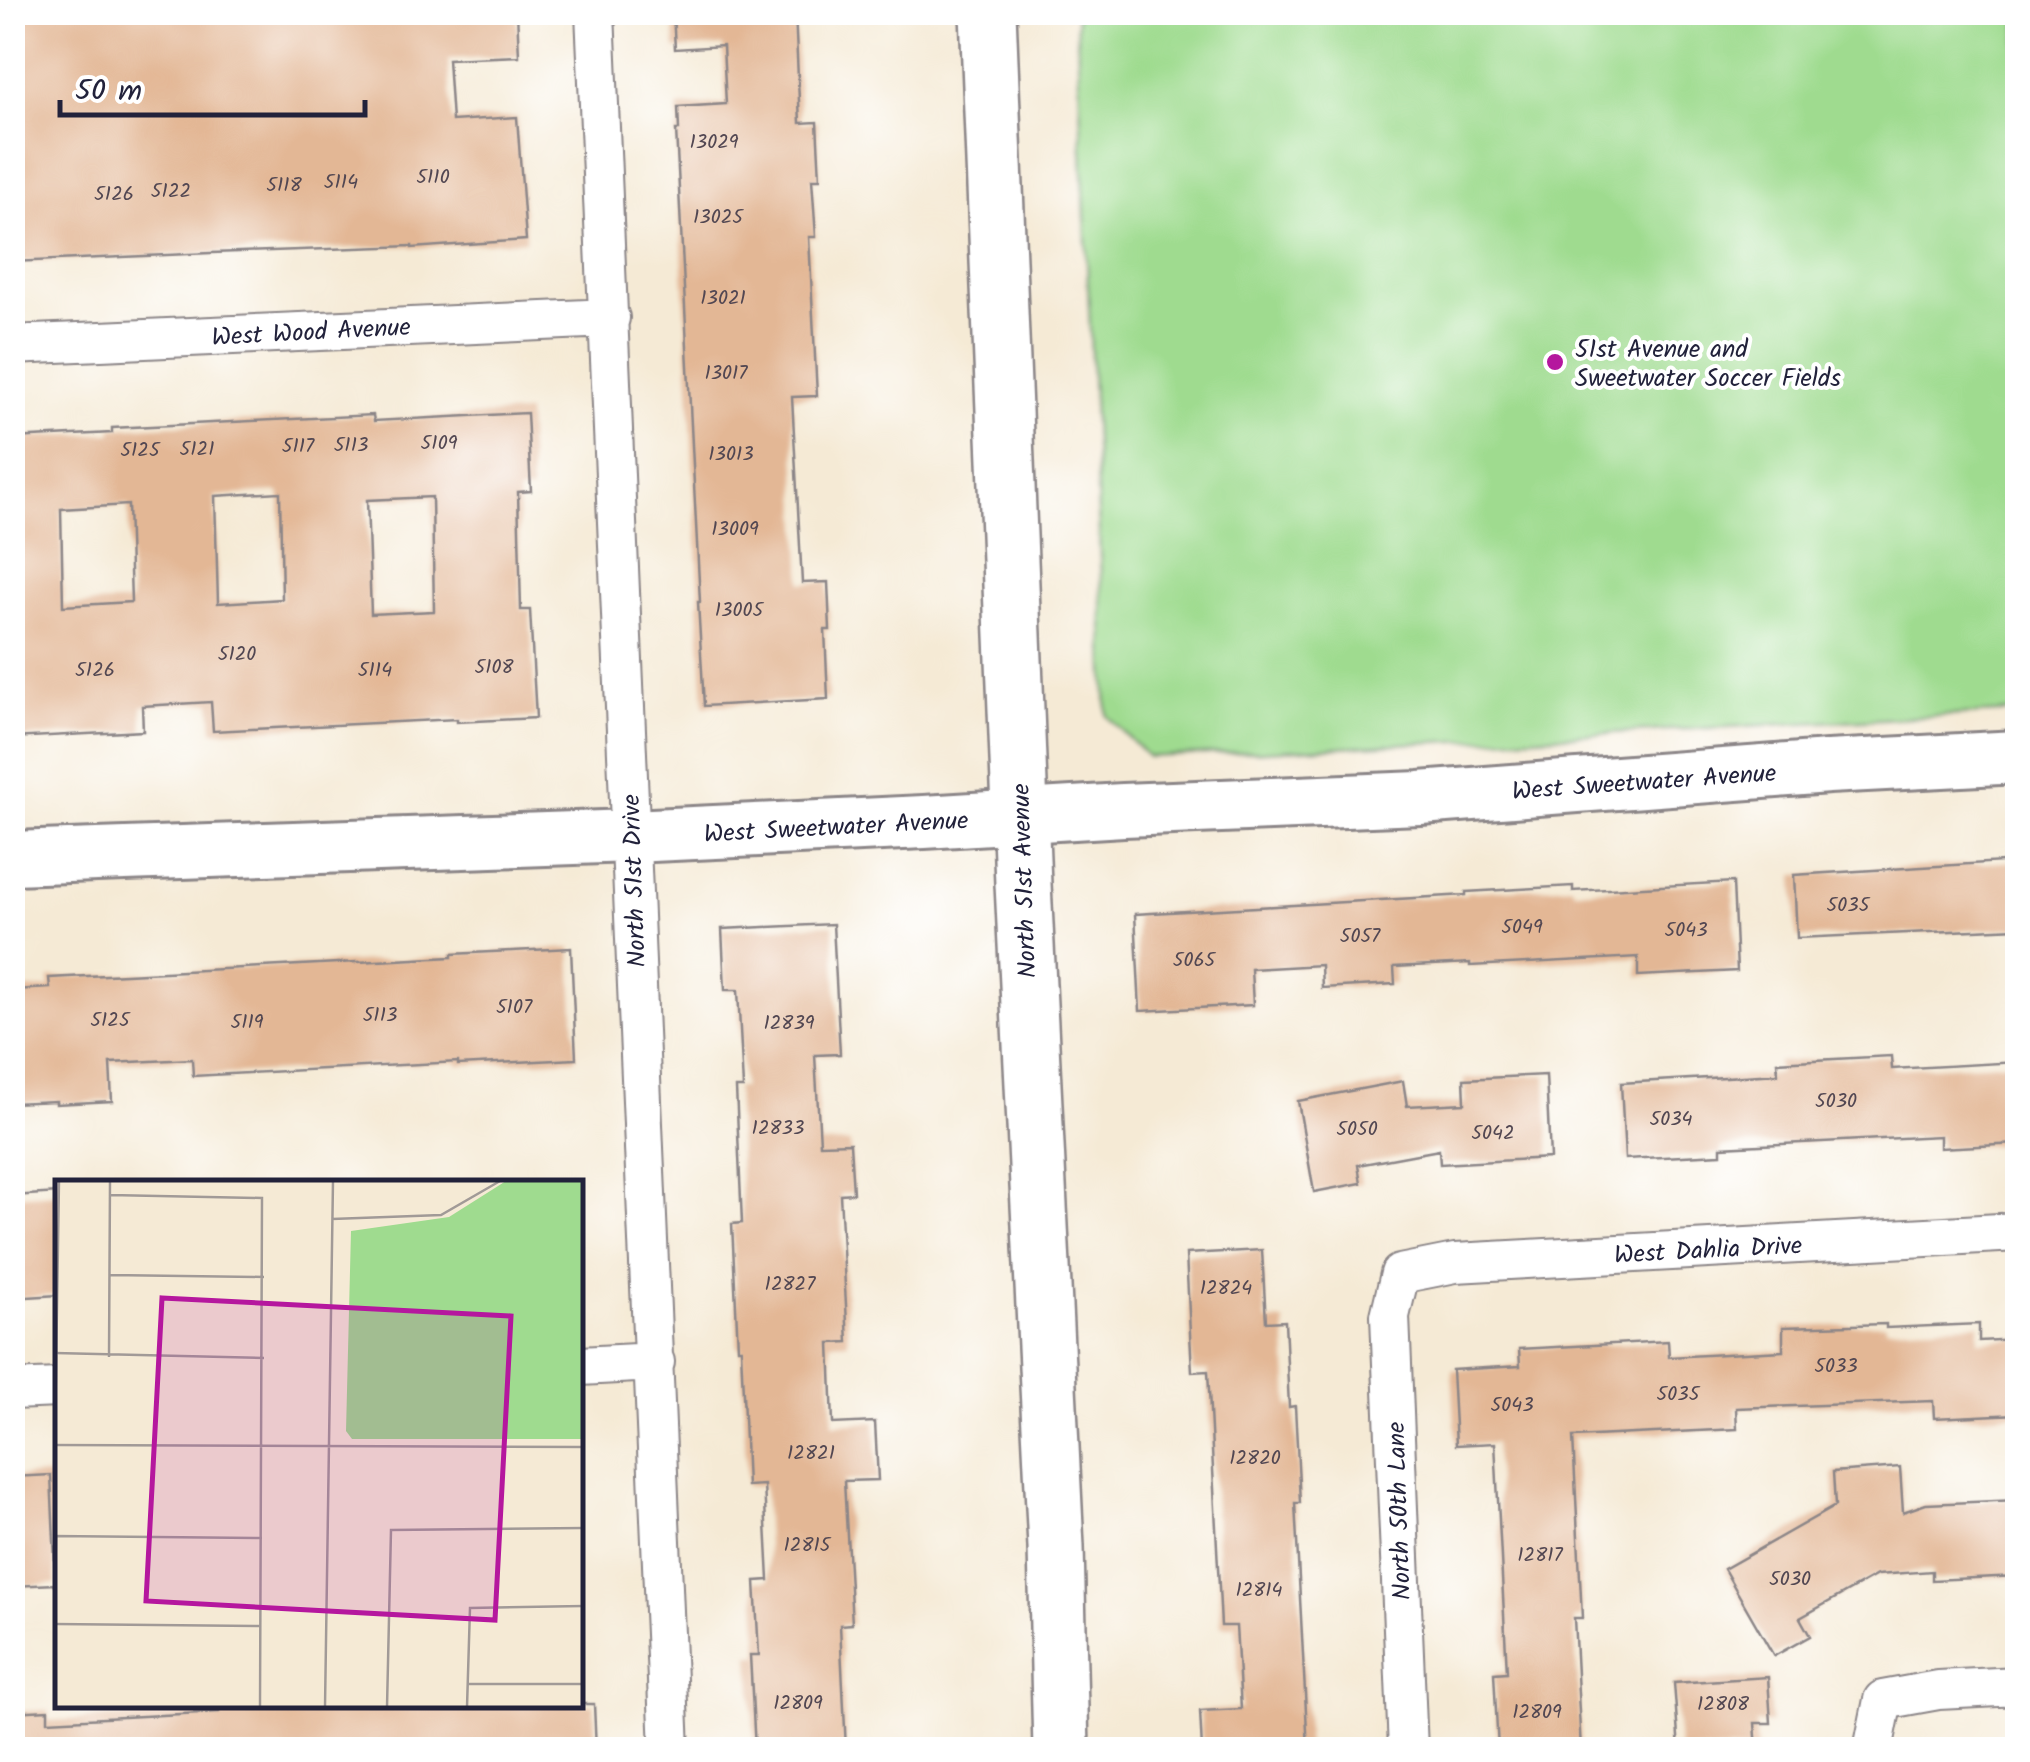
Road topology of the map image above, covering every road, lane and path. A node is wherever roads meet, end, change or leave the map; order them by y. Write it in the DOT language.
graph roads {
  1 [pos="596,12"];
  2 [pos="988,12"];
  3 [pos="610,318"];
  4 [pos="12,345"];
  5 [pos="2018,757"];
  6 [pos="1020,816"];
  7 [pos="631,836"];
  8 [pos="12,858"];
  9 [pos="2018,1232"];
  10 [pos="1400,1274"];
  11 [pos="655,1362"];
  12 [pos="582,1366"];
  13 [pos="55,1388"];
  14 [pos="12,1390"];
  15 [pos="2018,1686"];
  16 [pos="670,1750"];
  17 [pos="1061,1750"];
  18 [pos="1408,1750"];
  19 [pos="1873,1750"];
  1 -- 3 [label="street, North 51st Drive"];
  2 -- 6 [label="main road, North 51st Avenue"];
  3 -- 4 [label="street, West Wood Avenue"];
  3 -- 7 [label="street, North 51st Drive"];
  5 -- 6 [label="street, West Sweetwater Avenue"];
  6 -- 7 [label="street, West Sweetwater Avenue"];
  6 -- 17 [label="main road, North 51st Avenue"];
  7 -- 8 [label="street, West Sweetwater Avenue"];
  7 -- 11 [label="street, North 51st Drive"];
  9 -- 10 [label="street, West Dahlia Drive"];
  10 -- 18 [label="street, North 50th Lane"];
  11 -- 12 [label="street"];
  11 -- 16 [label="street, North 51st Drive"];
  13 -- 14 [label="street"];
  15 -- 19 [label="street"];
}
